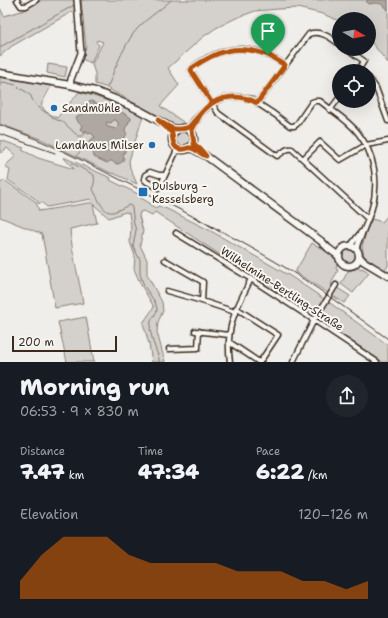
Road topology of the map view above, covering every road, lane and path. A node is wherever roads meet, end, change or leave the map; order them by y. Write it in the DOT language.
graph roads {
  1 [pos="17,0"];
  2 [pos="36,0"];
  3 [pos="77,0"];
  4 [pos="332,39"];
  5 [pos="357,56"];
  6 [pos="363,64"];
  7 [pos="285,65"];
  8 [pos="0,73"];
  9 [pos="70,85"];
  10 [pos="376,88"];
  11 [pos="212,103"];
  12 [pos="257,103"];
  13 [pos="332,107"];
  14 [pos="330,110"];
  15 [pos="200,115"];
  16 [pos="158,120"];
  17 [pos="388,121"];
  18 [pos="185,128"];
  19 [pos="177,129"];
  20 [pos="192,133"];
  21 [pos="172,136"];
  22 [pos="193,141"];
  23 [pos="388,141"];
  24 [pos="366,145"];
  25 [pos="178,148"];
  26 [pos="187,148"];
  27 [pos="206,156"];
  28 [pos="303,159"];
  29 [pos="165,175"];
  30 [pos="368,219"];
  31 [pos="176,233"];
  32 [pos="321,241"];
  33 [pos="354,247"];
  34 [pos="341,249"];
  35 [pos="359,256"];
  36 [pos="339,257"];
  37 [pos="165,260"];
  38 [pos="355,264"];
  39 [pos="378,270"];
  40 [pos="388,276"];
  41 [pos="251,279"];
  42 [pos="336,285"];
  43 [pos="167,291"];
  44 [pos="202,301"];
  45 [pos="235,310"];
  46 [pos="314,320"];
  47 [pos="229,335"];
  48 [pos="229,342"];
  49 [pos="169,349"];
  50 [pos="230,362"];
  51 [pos="259,362"];
  52 [pos="293,362"];
  53 [pos="377,362"];
  1 -- 2 [label="street"];
  3 -- 9 [label="street"];
  4 -- 7 [label="street"];
  5 -- 6 [label="street"];
  7 -- 11 [label="street"];
  7 -- 12 [label="street"];
  8 -- 9 [label="main road"];
  9 -- 16 [label="main road"];
  10 -- 17 [label="street"];
  11 -- 12 [label="street"];
  11 -- 15 [label="street"];
  11 -- 28 [label="street"];
  12 -- 14 [label="street"];
  13 -- 14 [label="street"];
  14 -- 24 [label="street"];
  15 -- 18 [label="street"];
  15 -- 20 [label="street"];
  16 -- 19 [label="main road"];
  16 -- 21 [label="main road"];
  18 -- 19 [label="main road"];
  18 -- 20 [label="main road"];
  19 -- 21 [label="main road"];
  20 -- 22 [label="main road"];
  21 -- 25 [label="main road"];
  22 -- 26 [label="main road"];
  22 -- 27 [label="main road"];
  23 -- 24 [label="street"];
  24 -- 28 [label="street"];
  24 -- 30 [label="street"];
  25 -- 26 [label="main road"];
  25 -- 29 [label="street"];
  26 -- 27 [label="main road"];
  27 -- 32 [label="main road"];
  28 -- 30 [label="street"];
  29 -- 29 [label="street"];
  30 -- 33 [label="street"];
  31 -- 41 [label="street, Wilhelmine-Bertling-Straße"];
  32 -- 34 [label="main road"];
  32 -- 36 [label="main road"];
  33 -- 34 [label="main road"];
  33 -- 35 [label="main road"];
  34 -- 36 [label="main road"];
  35 -- 38 [label="main road"];
  35 -- 39 [label="main road"];
  36 -- 38 [label="main road"];
  37 -- 44 [label="street"];
  38 -- 39 [label="main road"];
  39 -- 40 [label="main road"];
  41 -- 45 [label="street"];
  41 -- 46 [label="street, Wilhelmine-Bertling-Straße"];
  42 -- 46 [label="street"];
  43 -- 44 [label="street"];
  44 -- 45 [label="street"];
  45 -- 47 [label="street"];
  45 -- 51 [label="street"];
  46 -- 52 [label="street"];
  46 -- 53 [label="street, Wilhelmine-Bertling-Straße"];
  47 -- 48 [label="street"];
  47 -- 49 [label="street"];
  48 -- 50 [label="street"];
  48 -- 51 [label="street"];
}
